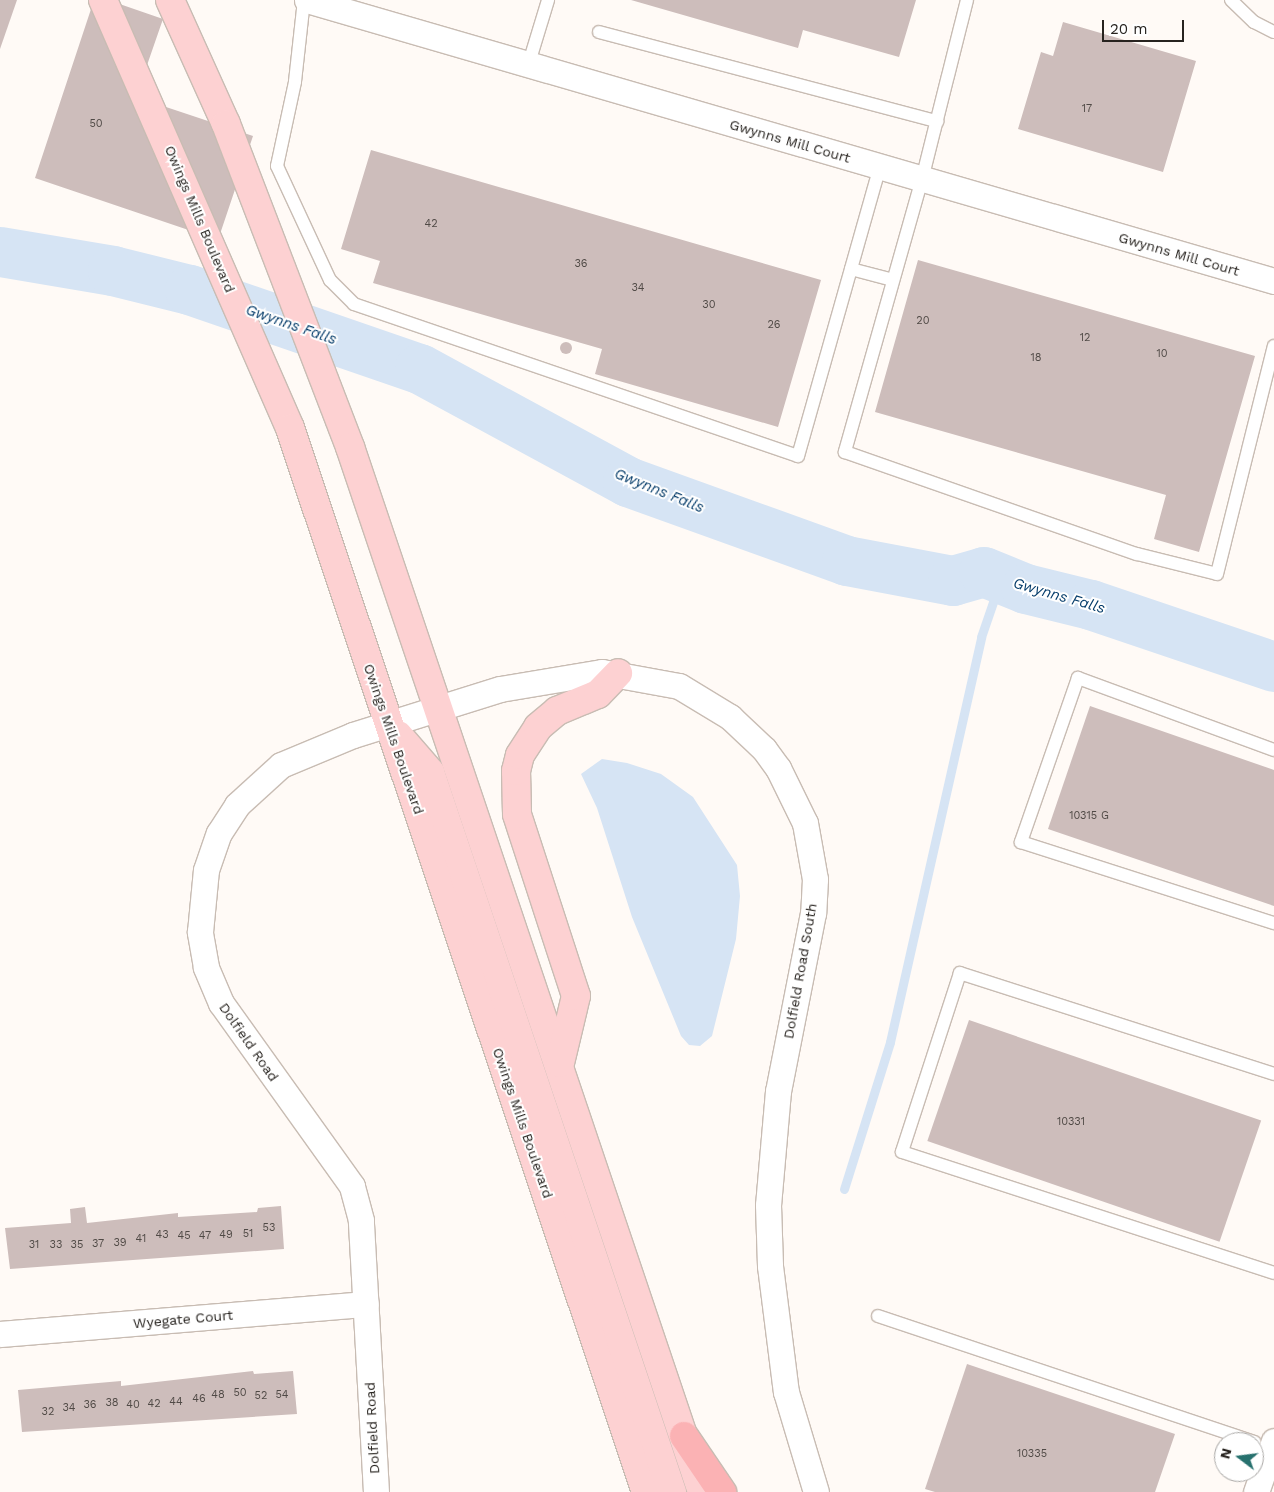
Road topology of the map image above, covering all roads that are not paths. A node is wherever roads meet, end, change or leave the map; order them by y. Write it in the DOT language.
graph roads {
  1 [pos="103,0"];
  2 [pos="170,0"];
  3 [pos="306,0"];
  4 [pos="548,0"];
  5 [pos="967,0"];
  6 [pos="1231,0"];
  7 [pos="600,32"];
  8 [pos="1274,32"];
  9 [pos="528,66"];
  10 [pos="937,121"];
  11 [pos="880,167"];
  12 [pos="922,179"];
  13 [pos="851,269"];
  14 [pos="894,280"];
  15 [pos="1274,281"];
  16 [pos="1274,346"];
  17 [pos="618,673"];
  18 [pos="438,708"];
  19 [pos="389,724"];
  20 [pos="1274,750"];
  21 [pos="1274,923"];
  22 [pos="560,1063"];
  23 [pos="1274,1074"];
  24 [pos="1274,1273"];
  25 [pos="366,1304"];
  26 [pos="878,1316"];
  27 [pos="0,1334"];
  28 [pos="1230,1432"];
  29 [pos="684,1436"];
  30 [pos="376,1492"];
  31 [pos="646,1492"];
  32 [pos="672,1492"];
  33 [pos="702,1492"];
  34 [pos="722,1492"];
  35 [pos="816,1492"];
  1 -- 19 [label="main road, Owings Mills Boulevard"];
  2 -- 18 [label="main road"];
  3 -- 9 [label="street, Gwynns Mill Court"];
  3 -- 13 [label="lane"];
  4 -- 9 [label="lane"];
  5 -- 10 [label="lane"];
  6 -- 8 [label="lane"];
  7 -- 10 [label="lane"];
  9 -- 11 [label="street, Gwynns Mill Court"];
  10 -- 12 [label="lane"];
  11 -- 12 [label="street, Gwynns Mill Court"];
  11 -- 13 [label="lane"];
  12 -- 14 [label="lane"];
  12 -- 15 [label="street, Gwynns Mill Court"];
  13 -- 14 [label="lane"];
  14 -- 16 [label="lane"];
  17 -- 18 [label="street, Dolfield Road South"];
  17 -- 22 [label="main road"];
  17 -- 35 [label="street, Dolfield Road South"];
  18 -- 19 [label="street, Dolfield Road"];
  18 -- 22 [label="main road"];
  19 -- 25 [label="street, Dolfield Road"];
  19 -- 31 [label="main road, Owings Mills Boulevard"];
  19 -- 32 [label="main road"];
  20 -- 21 [label="lane"];
  22 -- 29 [label="main road"];
  23 -- 24 [label="lane"];
  25 -- 27 [label="street, Wyegate Court"];
  25 -- 30 [label="street, Dolfield Road"];
  26 -- 28 [label="lane"];
  29 -- 33 [label="main road"];
  29 -- 34 [label="highway"];
}
